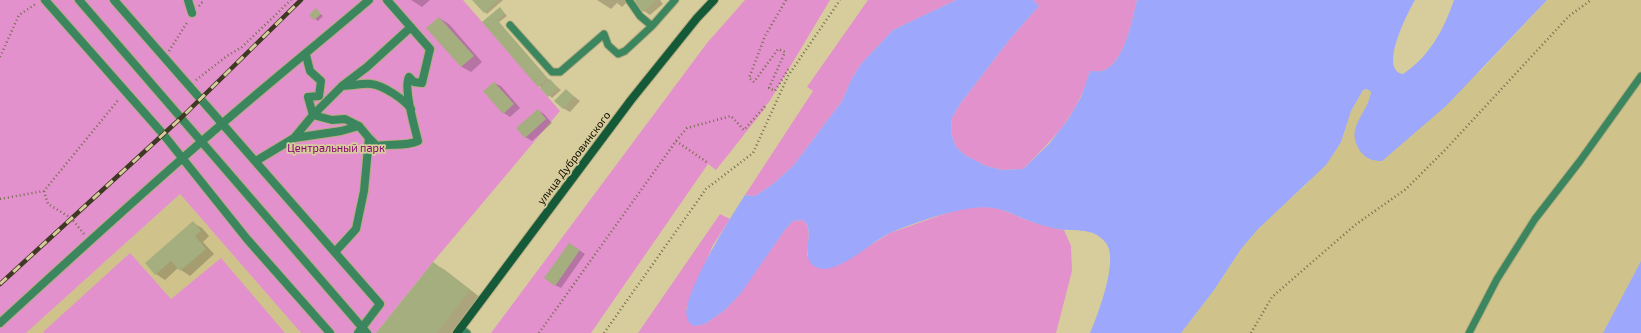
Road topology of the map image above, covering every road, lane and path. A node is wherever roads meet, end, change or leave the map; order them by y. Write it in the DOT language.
graph roads {
  1 [pos="41,0"];
  2 [pos="45,0"];
  3 [pos="79,0"];
  4 [pos="114,0"];
  5 [pos="188,0"];
  6 [pos="204,0"];
  7 [pos="291,0"];
  8 [pos="368,0"];
  9 [pos="388,0"];
  10 [pos="628,0"];
  11 [pos="675,0"];
  12 [pos="714,0"];
  13 [pos="786,0"];
  14 [pos="840,0"];
  15 [pos="1591,0"];
  16 [pos="192,13"];
  17 [pos="510,25"];
  18 [pos="652,26"];
  19 [pos="411,27"];
  20 [pos="306,55"];
  21 [pos="0,57"];
  22 [pos="165,57"];
  23 [pos="789,68"];
  24 [pos="1641,76"];
  25 [pos="190,86"];
  26 [pos="342,86"];
  27 [pos="124,92"];
  28 [pos="766,105"];
  29 [pos="411,110"];
  30 [pos="313,115"];
  31 [pos="223,123"];
  32 [pos="359,126"];
  33 [pos="294,138"];
  34 [pos="369,138"];
  35 [pos="676,141"];
  36 [pos="202,142"];
  37 [pos="183,158"];
  38 [pos="256,161"];
  39 [pos="708,163"];
  40 [pos="44,191"];
  41 [pos="0,199"];
  42 [pos="90,241"];
  43 [pos="335,252"];
  44 [pos="0,324"];
  45 [pos="362,331"];
  46 [pos="461,331"];
  47 [pos="330,333"];
  48 [pos="538,333"];
  49 [pos="604,333"];
  50 [pos="1251,333"];
  51 [pos="1469,333"];
  1 -- 21 [label="path"];
  2 -- 27 [label="street"];
  3 -- 36 [label="street"];
  4 -- 22 [label="street"];
  5 -- 16 [label="street"];
  6 -- 16 [label="path"];
  7 -- 25 [label="path"];
  8 -- 20 [label="street"];
  9 -- 19 [label="street"];
  10 -- 18 [label="lane"];
  11 -- 18 [label="lane"];
  12 -- 46 [label="main road, улица Дубровинского"];
  13 -- 23 [label="path"];
  14 -- 49 [label="path"];
  15 -- 50 [label="path"];
  16 -- 22 [label="path"];
  17 -- 18 [label="lane"];
  19 -- 26 [label="street"];
  19 -- 29 [label="street"];
  20 -- 30 [label="street"];
  20 -- 31 [label="street"];
  22 -- 25 [label="street"];
  24 -- 51 [label="lane"];
  25 -- 31 [label="street"];
  26 -- 29 [label="street"];
  26 -- 30 [label="street"];
  27 -- 37 [label="street"];
  27 -- 40 [label="path"];
  28 -- 35 [label="path"];
  29 -- 34 [label="street"];
  30 -- 32 [label="street"];
  30 -- 33 [label="street"];
  31 -- 36 [label="street"];
  31 -- 38 [label="street"];
  32 -- 33 [label="street"];
  32 -- 34 [label="street"];
  33 -- 38 [label="street"];
  34 -- 43 [label="street"];
  35 -- 39 [label="path"];
  35 -- 48 [label="path"];
  36 -- 37 [label="street"];
  36 -- 45 [label="street"];
  37 -- 42 [label="street"];
  37 -- 47 [label="street"];
  38 -- 43 [label="street"];
  40 -- 41 [label="path"];
  40 -- 42 [label="path"];
  42 -- 44 [label="street"];
  43 -- 45 [label="street"];
}
